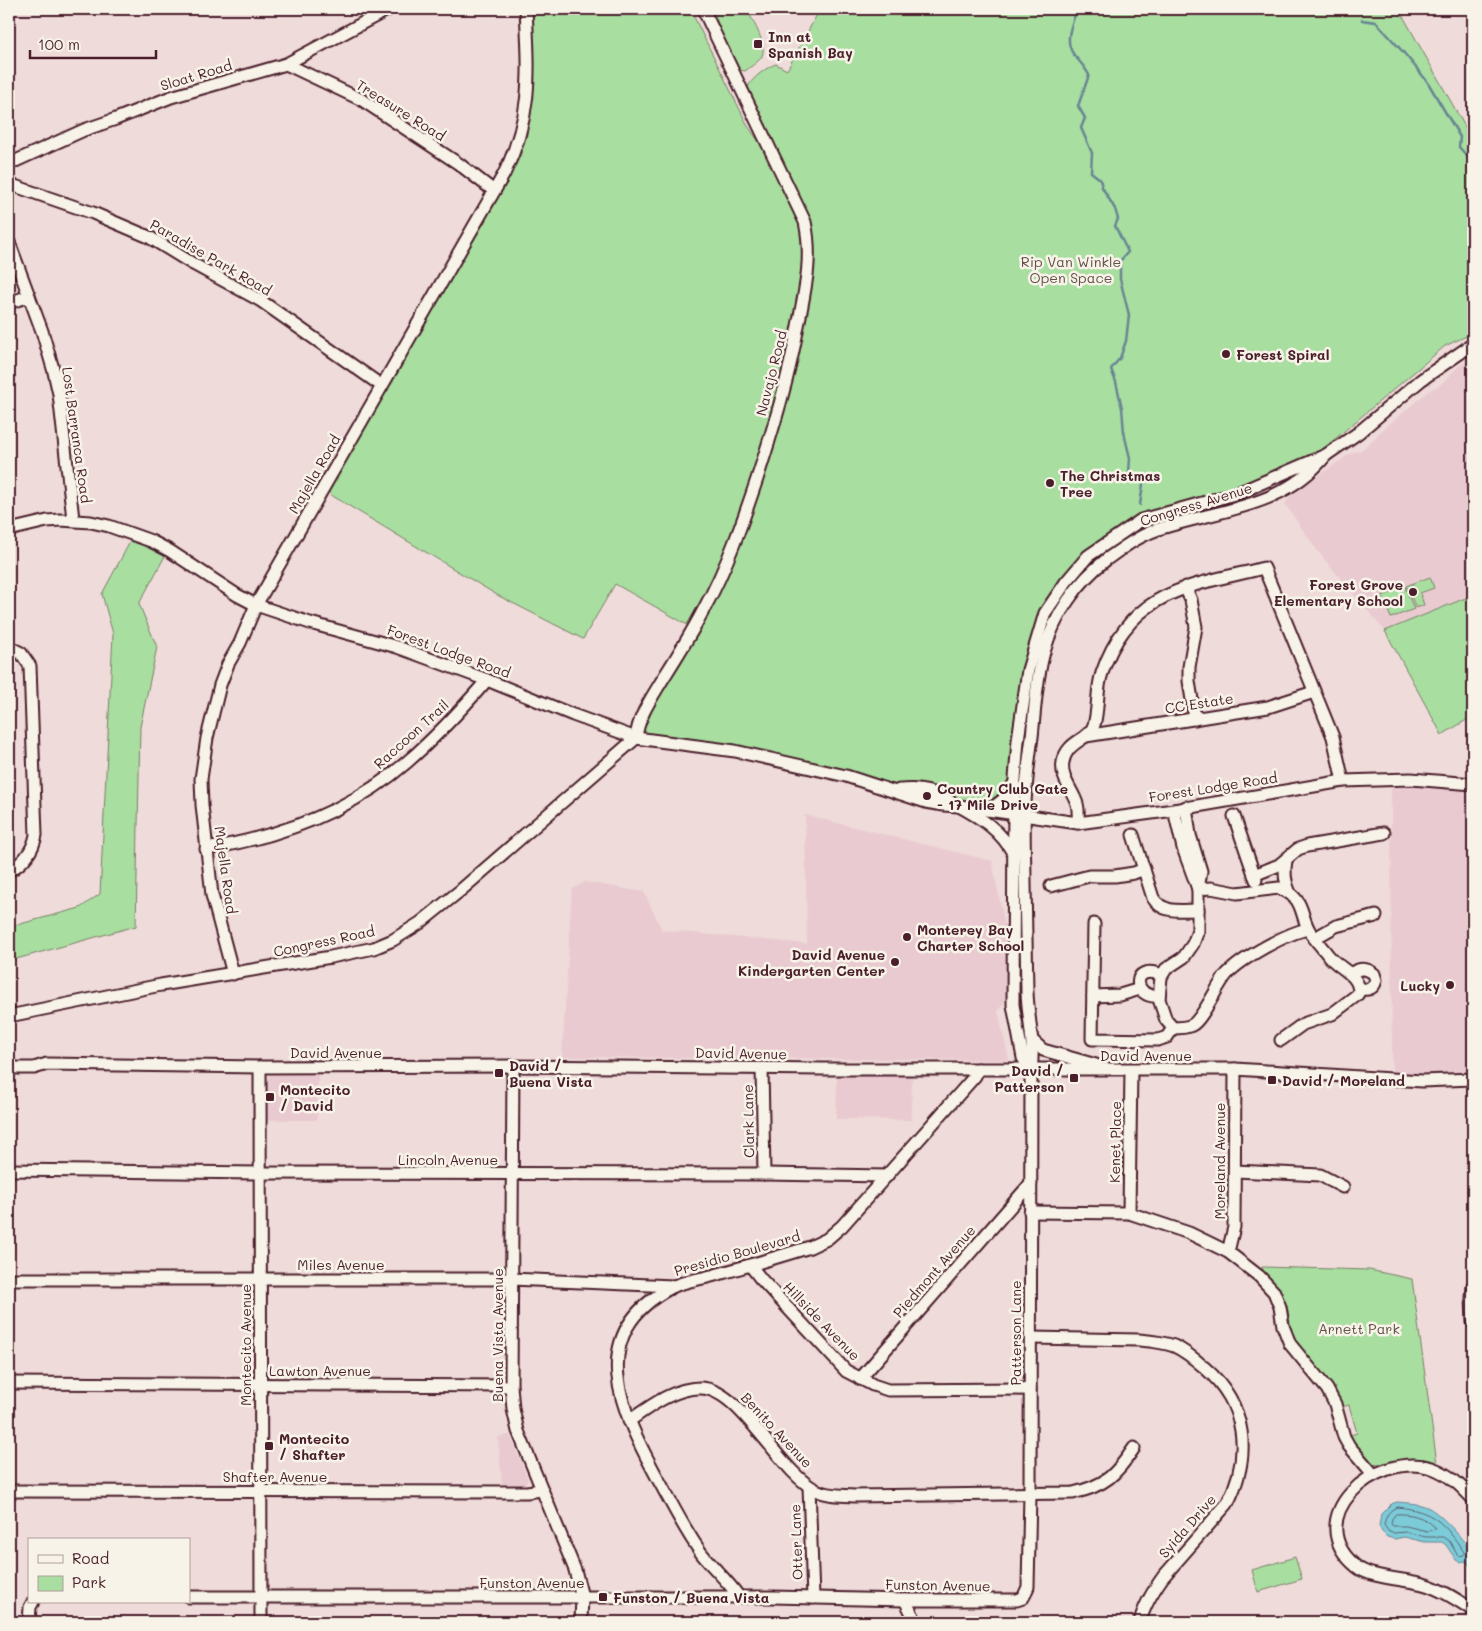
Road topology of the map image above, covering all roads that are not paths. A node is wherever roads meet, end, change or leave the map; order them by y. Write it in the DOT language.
graph roads {
  1 [pos="389,9"];
  2 [pos="526,9"];
  3 [pos="703,9"];
  4 [pos="286,64"];
  5 [pos="9,164"];
  6 [pos="9,184"];
  7 [pos="494,192"];
  8 [pos="9,242"];
  9 [pos="29,296"];
  10 [pos="9,303"];
  11 [pos="1473,344"];
  12 [pos="382,386"];
  13 [pos="1326,455"];
  14 [pos="73,520"];
  15 [pos="9,530"];
  16 [pos="1185,587"];
  17 [pos="256,605"];
  18 [pos="9,646"];
  19 [pos="487,680"];
  20 [pos="1314,692"];
  21 [pos="1195,719"];
  22 [pos="1086,736"];
  23 [pos="636,738"];
  24 [pos="1015,776"];
  25 [pos="1343,781"];
  26 [pos="1473,784"];
  27 [pos="959,806"];
  28 [pos="1180,808"];
  29 [pos="987,810"];
  30 [pos="1020,815"];
  31 [pos="1234,816"];
  32 [pos="1078,823"];
  33 [pos="1384,832"];
  34 [pos="1133,835"];
  35 [pos="206,849"];
  36 [pos="1014,857"];
  37 [pos="1286,860"];
  38 [pos="1144,869"];
  39 [pos="9,871"];
  40 [pos="1254,875"];
  41 [pos="1051,886"];
  42 [pos="1198,889"];
  43 [pos="1258,890"];
  44 [pos="1290,893"];
  45 [pos="1198,910"];
  46 [pos="1376,916"];
  47 [pos="1094,924"];
  48 [pos="1311,934"];
  49 [pos="233,974"];
  50 [pos="1350,974"];
  51 [pos="1162,975"];
  52 [pos="1359,988"];
  53 [pos="1140,989"];
  54 [pos="1159,995"];
  55 [pos="1093,996"];
  56 [pos="9,1016"];
  57 [pos="1173,1028"];
  58 [pos="1280,1040"];
  59 [pos="1033,1041"];
  60 [pos="513,1066"];
  61 [pos="260,1067"];
  62 [pos="9,1068"];
  63 [pos="762,1068"];
  64 [pos="978,1069"];
  65 [pos="1031,1070"];
  66 [pos="1112,1070"];
  67 [pos="1131,1070"];
  68 [pos="1235,1070"];
  69 [pos="1473,1079"];
  70 [pos="9,1170"];
  71 [pos="1235,1171"];
  72 [pos="259,1174"];
  73 [pos="511,1174"];
  74 [pos="764,1174"];
  75 [pos="887,1176"];
  76 [pos="1031,1183"];
  77 [pos="1343,1187"];
  78 [pos="1030,1212"];
  79 [pos="1129,1213"];
  80 [pos="1228,1252"];
  81 [pos="750,1265"];
  82 [pos="9,1279"];
  83 [pos="511,1279"];
  84 [pos="260,1280"];
  85 [pos="673,1286"];
  86 [pos="1473,1286"];
  87 [pos="1473,1322"];
  88 [pos="1030,1338"];
  89 [pos="860,1379"];
  90 [pos="9,1384"];
  91 [pos="260,1385"];
  92 [pos="511,1386"];
  93 [pos="1030,1389"];
  94 [pos="629,1421"];
  95 [pos="1134,1448"];
  96 [pos="1373,1474"];
  97 [pos="809,1486"];
  98 [pos="541,1490"];
  99 [pos="9,1491"];
  100 [pos="259,1491"];
  101 [pos="1030,1494"];
  102 [pos="1473,1499"];
  103 [pos="1024,1596"];
  104 [pos="190,1597"];
  105 [pos="261,1597"];
  106 [pos="582,1597"];
  107 [pos="739,1597"];
  108 [pos="813,1598"];
  109 [pos="905,1600"];
  110 [pos="32,1604"];
  111 [pos="1473,1610"];
  112 [pos="29,1622"];
  113 [pos="261,1622"];
  114 [pos="582,1622"];
  115 [pos="916,1622"];
  116 [pos="1140,1622"];
  1 -- 4 [label="street, Sloat Road"];
  2 -- 7 [label="street, Majella Road"];
  3 -- 23 [label="street, Navajo Road"];
  4 -- 5 [label="street, Sloat Road"];
  4 -- 7 [label="street, Treasure Road"];
  6 -- 12 [label="street, Paradise Park Road"];
  7 -- 12 [label="street, Majella Road"];
  8 -- 9 [label="street, Lost Barranca Road"];
  9 -- 10 [label="street"];
  9 -- 14 [label="street, Lost Barranca Road"];
  11 -- 13 [label="street, Congress Avenue"];
  12 -- 17 [label="street, Majella Road"];
  13 -- 24 [label="street, Congress Avenue"];
  13 -- 30 [label="street, Congress Avenue"];
  14 -- 15 [label="street, Forest Lodge Road"];
  14 -- 17 [label="street, Forest Lodge Road"];
  16 -- 20 [label="street"];
  16 -- 21 [label="street"];
  16 -- 22 [label="street"];
  17 -- 19 [label="street, Forest Lodge Road"];
  17 -- 35 [label="street, Majella Road"];
  18 -- 39 [label="street"];
  19 -- 23 [label="street, Forest Lodge Road"];
  19 -- 35 [label="street, Raccoon Trail"];
  20 -- 21 [label="street, CC Estate"];
  20 -- 25 [label="street"];
  21 -- 22 [label="street, CC Estate"];
  22 -- 32 [label="street"];
  23 -- 27 [label="street, Forest Lodge Road"];
  23 -- 49 [label="street, Congress Road"];
  24 -- 29 [label="street"];
  24 -- 30 [label="street, Congress Avenue"];
  25 -- 26 [label="street, Forest Lodge Road"];
  25 -- 28 [label="street, Forest Lodge Road"];
  27 -- 29 [label="street, Forest Lodge Road"];
  27 -- 36 [label="street"];
  28 -- 32 [label="street, Forest Lodge Road"];
  28 -- 42 [label="street"];
  29 -- 30 [label="street, Forest Lodge Road"];
  30 -- 32 [label="street, Forest Lodge Road"];
  30 -- 36 [label="street, Congress Avenue"];
  30 -- 59 [label="street, Congress Avenue"];
  31 -- 40 [label="street"];
  33 -- 37 [label="street"];
  34 -- 38 [label="street"];
  35 -- 49 [label="street, Majella Road"];
  36 -- 65 [label="street, Congress Avenue"];
  37 -- 40 [label="street"];
  37 -- 44 [label="street"];
  38 -- 41 [label="street"];
  38 -- 45 [label="street"];
  40 -- 43 [label="street"];
  42 -- 43 [label="street"];
  42 -- 45 [label="street"];
  43 -- 44 [label="street"];
  44 -- 48 [label="street"];
  45 -- 51 [label="street"];
  46 -- 48 [label="street"];
  47 -- 55 [label="street"];
  48 -- 50 [label="street"];
  48 -- 57 [label="street"];
  49 -- 56 [label="street, Congress Road"];
  50 -- 52 [label="street"];
  50 -- 52 [label="street"];
  51 -- 53 [label="street"];
  51 -- 54 [label="street"];
  52 -- 58 [label="street"];
  53 -- 54 [label="street"];
  53 -- 55 [label="street"];
  54 -- 57 [label="street"];
  55 -- 57 [label="street"];
  59 -- 65 [label="street, Congress Avenue"];
  59 -- 66 [label="street"];
  60 -- 61 [label="street, David Avenue"];
  60 -- 63 [label="street, David Avenue"];
  60 -- 73 [label="street, Buena Vista Avenue"];
  61 -- 62 [label="street, David Avenue"];
  61 -- 72 [label="street, Montecito Avenue"];
  63 -- 64 [label="street, David Avenue"];
  63 -- 74 [label="street, Clark Lane"];
  64 -- 65 [label="street, David Avenue"];
  64 -- 75 [label="street, Presidio Boulevard"];
  65 -- 66 [label="street, David Avenue"];
  65 -- 76 [label="street, Patterson Lane"];
  66 -- 67 [label="street, David Avenue"];
  67 -- 68 [label="street, David Avenue"];
  67 -- 79 [label="street, Kenet Place"];
  68 -- 69 [label="street, David Avenue"];
  68 -- 71 [label="street, Moreland Avenue"];
  70 -- 72 [label="street, Lincoln Avenue"];
  71 -- 77 [label="street"];
  71 -- 80 [label="street, Moreland Avenue"];
  72 -- 73 [label="street, Lincoln Avenue"];
  72 -- 84 [label="street, Montecito Avenue"];
  73 -- 74 [label="street, Lincoln Avenue"];
  73 -- 83 [label="street, Buena Vista Avenue"];
  74 -- 75 [label="street, Lincoln Avenue"];
  75 -- 81 [label="street, Presidio Boulevard"];
  76 -- 78 [label="street, Patterson Lane"];
  76 -- 89 [label="street, Piedmont Avenue"];
  78 -- 79 [label="street"];
  78 -- 88 [label="street, Patterson Lane"];
  79 -- 80 [label="street"];
  80 -- 96 [label="street"];
  81 -- 85 [label="street, Presidio Boulevard"];
  81 -- 89 [label="street, Hillside Avenue"];
  82 -- 84 [label="street, Miles Avenue"];
  83 -- 84 [label="street, Miles Avenue"];
  83 -- 85 [label="street, Miles Avenue"];
  83 -- 92 [label="street, Buena Vista Avenue"];
  84 -- 91 [label="street, Montecito Avenue"];
  85 -- 94 [label="street, Presidio Boulevard"];
  86 -- 87 [label="street"];
  88 -- 93 [label="street, Patterson Lane"];
  88 -- 116 [label="street, Syida Drive"];
  89 -- 93 [label="street, Hillside Avenue"];
  90 -- 91 [label="street, Lawton Avenue"];
  91 -- 92 [label="street, Lawton Avenue"];
  91 -- 100 [label="street, Montecito Avenue"];
  92 -- 98 [label="street, Buena Vista Avenue"];
  93 -- 101 [label="street, Patterson Lane"];
  94 -- 97 [label="street, Benito Avenue"];
  94 -- 107 [label="street, Presidio Boulevard"];
  95 -- 101 [label="street, Benito Avenue"];
  96 -- 102 [label="street"];
  96 -- 111 [label="street"];
  97 -- 101 [label="street, Benito Avenue"];
  97 -- 108 [label="street, Otter Lane"];
  98 -- 100 [label="street, Shafter Avenue"];
  98 -- 106 [label="street, Buena Vista Avenue"];
  99 -- 100 [label="street, Shafter Avenue"];
  100 -- 105 [label="street, Montecito Avenue"];
  101 -- 103 [label="street, Patterson Lane"];
  103 -- 109 [label="street, Funston Avenue"];
  104 -- 105 [label="street, Funston Avenue"];
  105 -- 106 [label="street, Funston Avenue"];
  105 -- 113 [label="street, Montecito Avenue"];
  106 -- 107 [label="street, Funston Avenue"];
  106 -- 114 [label="street, Buena Vista Avenue"];
  107 -- 108 [label="street, Funston Avenue"];
  108 -- 109 [label="street, Funston Avenue"];
  109 -- 115 [label="street"];
  110 -- 112 [label="street"];
}
